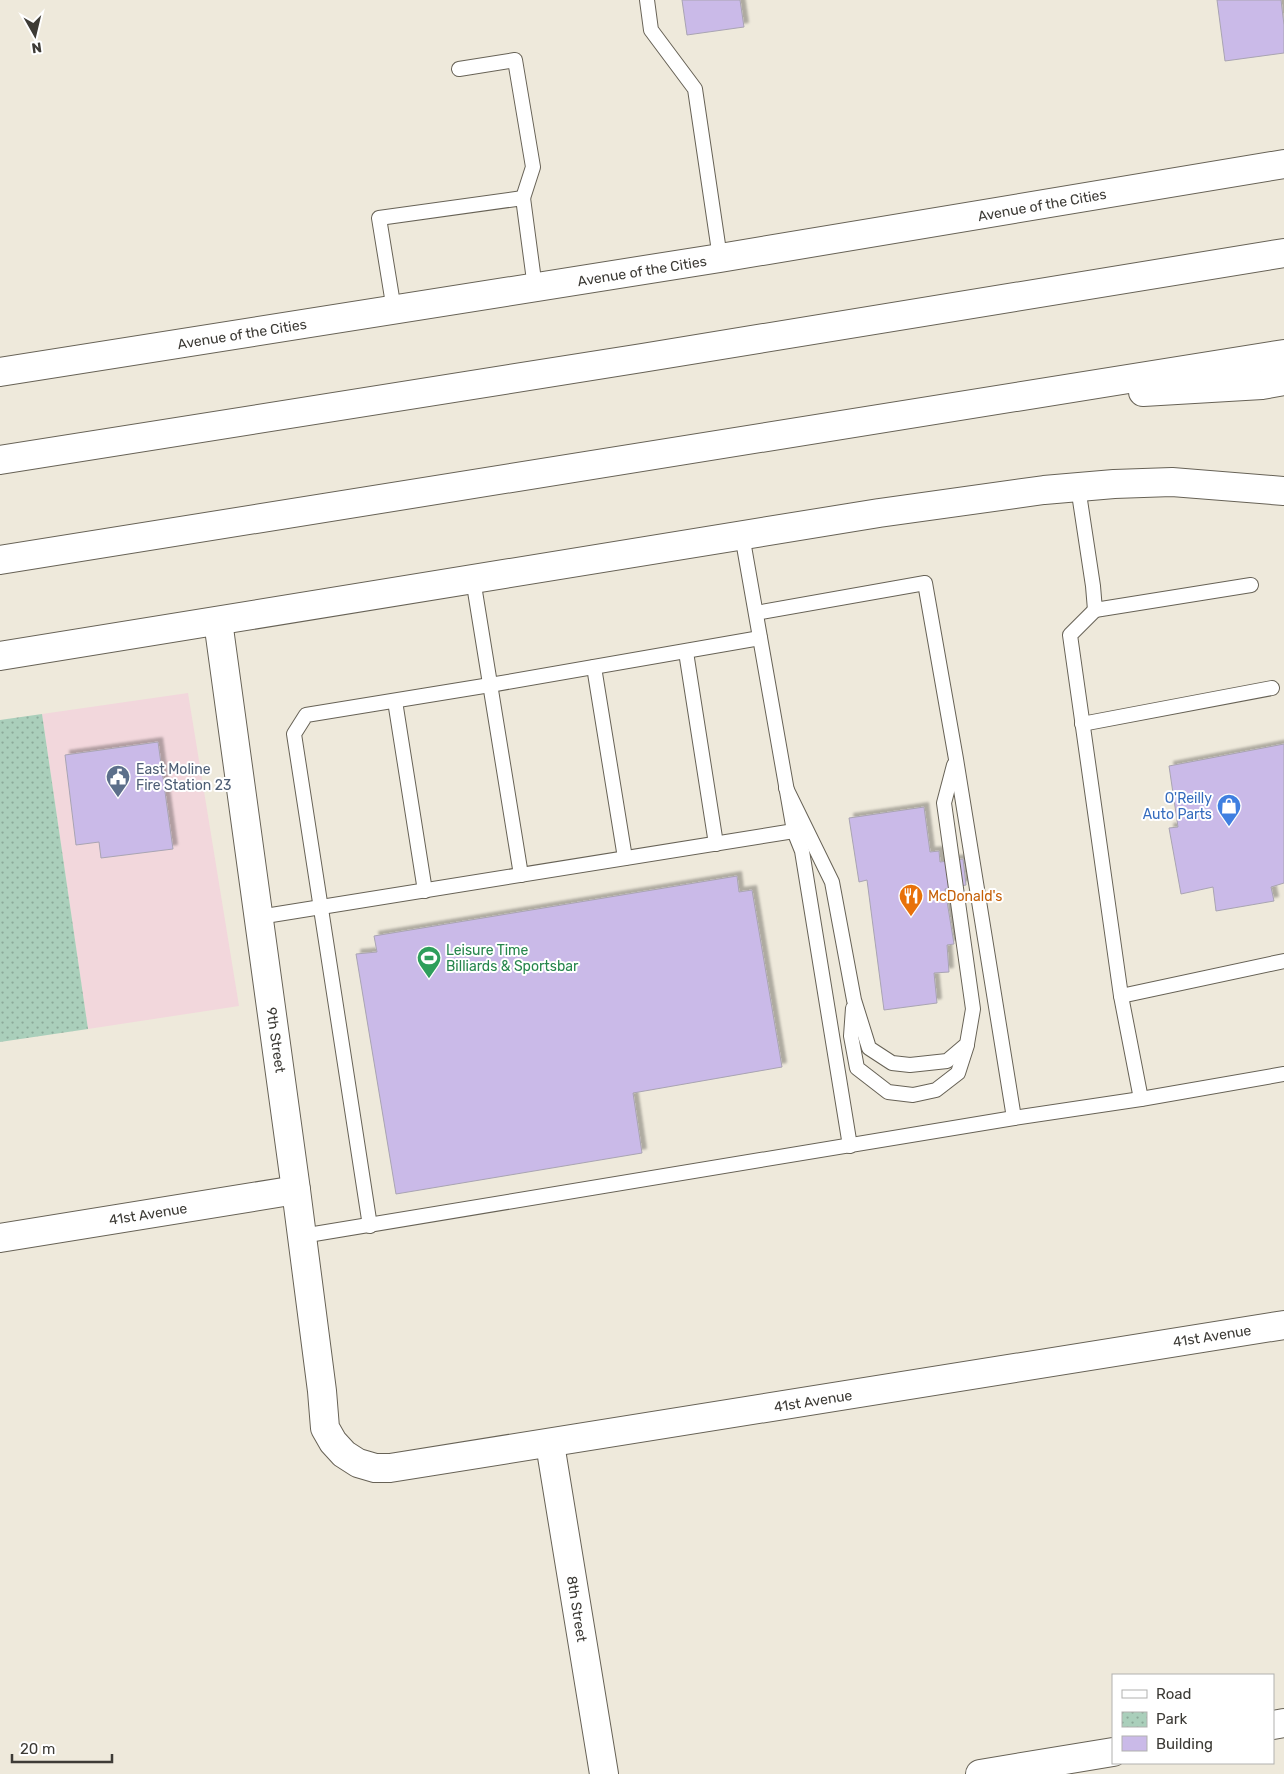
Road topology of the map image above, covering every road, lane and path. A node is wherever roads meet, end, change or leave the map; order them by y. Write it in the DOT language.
graph roads {
  1 [pos="647,0"];
  2 [pos="459,69"];
  3 [pos="1284,164"];
  4 [pos="523,198"];
  5 [pos="1284,254"];
  6 [pos="720,258"];
  7 [pos="535,288"];
  8 [pos="394,310"];
  9 [pos="1284,354"];
  10 [pos="0,372"];
  11 [pos="1284,381"];
  12 [pos="992,401"];
  13 [pos="0,460"];
  14 [pos="1078,487"];
  15 [pos="1284,491"];
  16 [pos="742,535"];
  17 [pos="0,560"];
  18 [pos="473,579"];
  19 [pos="1250,585"];
  20 [pos="1095,610"];
  21 [pos="756,613"];
  22 [pos="218,621"];
  23 [pos="760,638"];
  24 [pos="686,652"];
  25 [pos="0,656"];
  26 [pos="594,667"];
  27 [pos="490,686"];
  28 [pos="1272,688"];
  29 [pos="394,701"];
  30 [pos="1082,724"];
  31 [pos="956,759"];
  32 [pos="786,788"];
  33 [pos="794,831"];
  34 [pos="716,844"];
  35 [pos="625,858"];
  36 [pos="521,875"];
  37 [pos="425,891"];
  38 [pos="321,907"];
  39 [pos="259,917"];
  40 [pos="1284,961"];
  41 [pos="1121,996"];
  42 [pos="854,1000"];
  43 [pos="967,1044"];
  44 [pos="1284,1074"];
  45 [pos="1141,1099"];
  46 [pos="1014,1118"];
  47 [pos="850,1146"];
  48 [pos="296,1190"];
  49 [pos="370,1226"];
  50 [pos="302,1236"];
  51 [pos="0,1238"];
  52 [pos="1284,1325"];
  53 [pos="550,1444"];
  54 [pos="344,1454"];
  55 [pos="1112,1752"];
  56 [pos="604,1774"];
  57 [pos="980,1774"];
  1 -- 6 [label="lane"];
  2 -- 4 [label="lane"];
  3 -- 6 [label="street, Avenue of the Cities"];
  4 -- 7 [label="lane"];
  4 -- 8 [label="lane"];
  5 -- 13 [label="street"];
  6 -- 7 [label="street, Avenue of the Cities"];
  7 -- 8 [label="street, Avenue of the Cities"];
  8 -- 10 [label="street, Avenue of the Cities"];
  9 -- 12 [label="street"];
  11 -- 12 [label="street"];
  12 -- 17 [label="street"];
  14 -- 15 [label="street"];
  14 -- 16 [label="street"];
  14 -- 20 [label="lane"];
  16 -- 18 [label="street"];
  16 -- 21 [label="lane"];
  18 -- 22 [label="street"];
  18 -- 27 [label="lane"];
  19 -- 20 [label="lane"];
  20 -- 30 [label="lane"];
  21 -- 23 [label="lane"];
  21 -- 31 [label="lane"];
  22 -- 25 [label="street"];
  22 -- 39 [label="street, 9th Street"];
  23 -- 24 [label="lane"];
  23 -- 32 [label="lane"];
  24 -- 26 [label="lane"];
  24 -- 34 [label="lane"];
  26 -- 27 [label="lane"];
  26 -- 35 [label="lane"];
  27 -- 29 [label="lane"];
  27 -- 36 [label="lane"];
  28 -- 30 [label="lane"];
  29 -- 37 [label="lane"];
  29 -- 38 [label="lane"];
  30 -- 41 [label="lane"];
  31 -- 43 [label="lane"];
  31 -- 46 [label="lane"];
  32 -- 33 [label="lane"];
  32 -- 42 [label="lane"];
  33 -- 34 [label="lane"];
  33 -- 47 [label="lane"];
  34 -- 35 [label="lane"];
  35 -- 36 [label="lane"];
  36 -- 37 [label="lane"];
  37 -- 38 [label="lane"];
  38 -- 39 [label="lane"];
  38 -- 49 [label="lane"];
  39 -- 48 [label="street, 9th Street"];
  40 -- 41 [label="lane"];
  41 -- 45 [label="lane"];
  42 -- 43 [label="lane"];
  42 -- 43 [label="lane"];
  44 -- 45 [label="lane"];
  45 -- 46 [label="lane"];
  46 -- 47 [label="lane"];
  47 -- 49 [label="lane"];
  48 -- 50 [label="street, 9th Street"];
  48 -- 51 [label="street, 41st Avenue"];
  49 -- 50 [label="lane"];
  50 -- 54 [label="street, 9th Street"];
  52 -- 53 [label="street, 41st Avenue"];
  53 -- 54 [label="street, 41st Avenue"];
  53 -- 56 [label="street, 8th Street"];
  55 -- 57 [label="street"];
}
